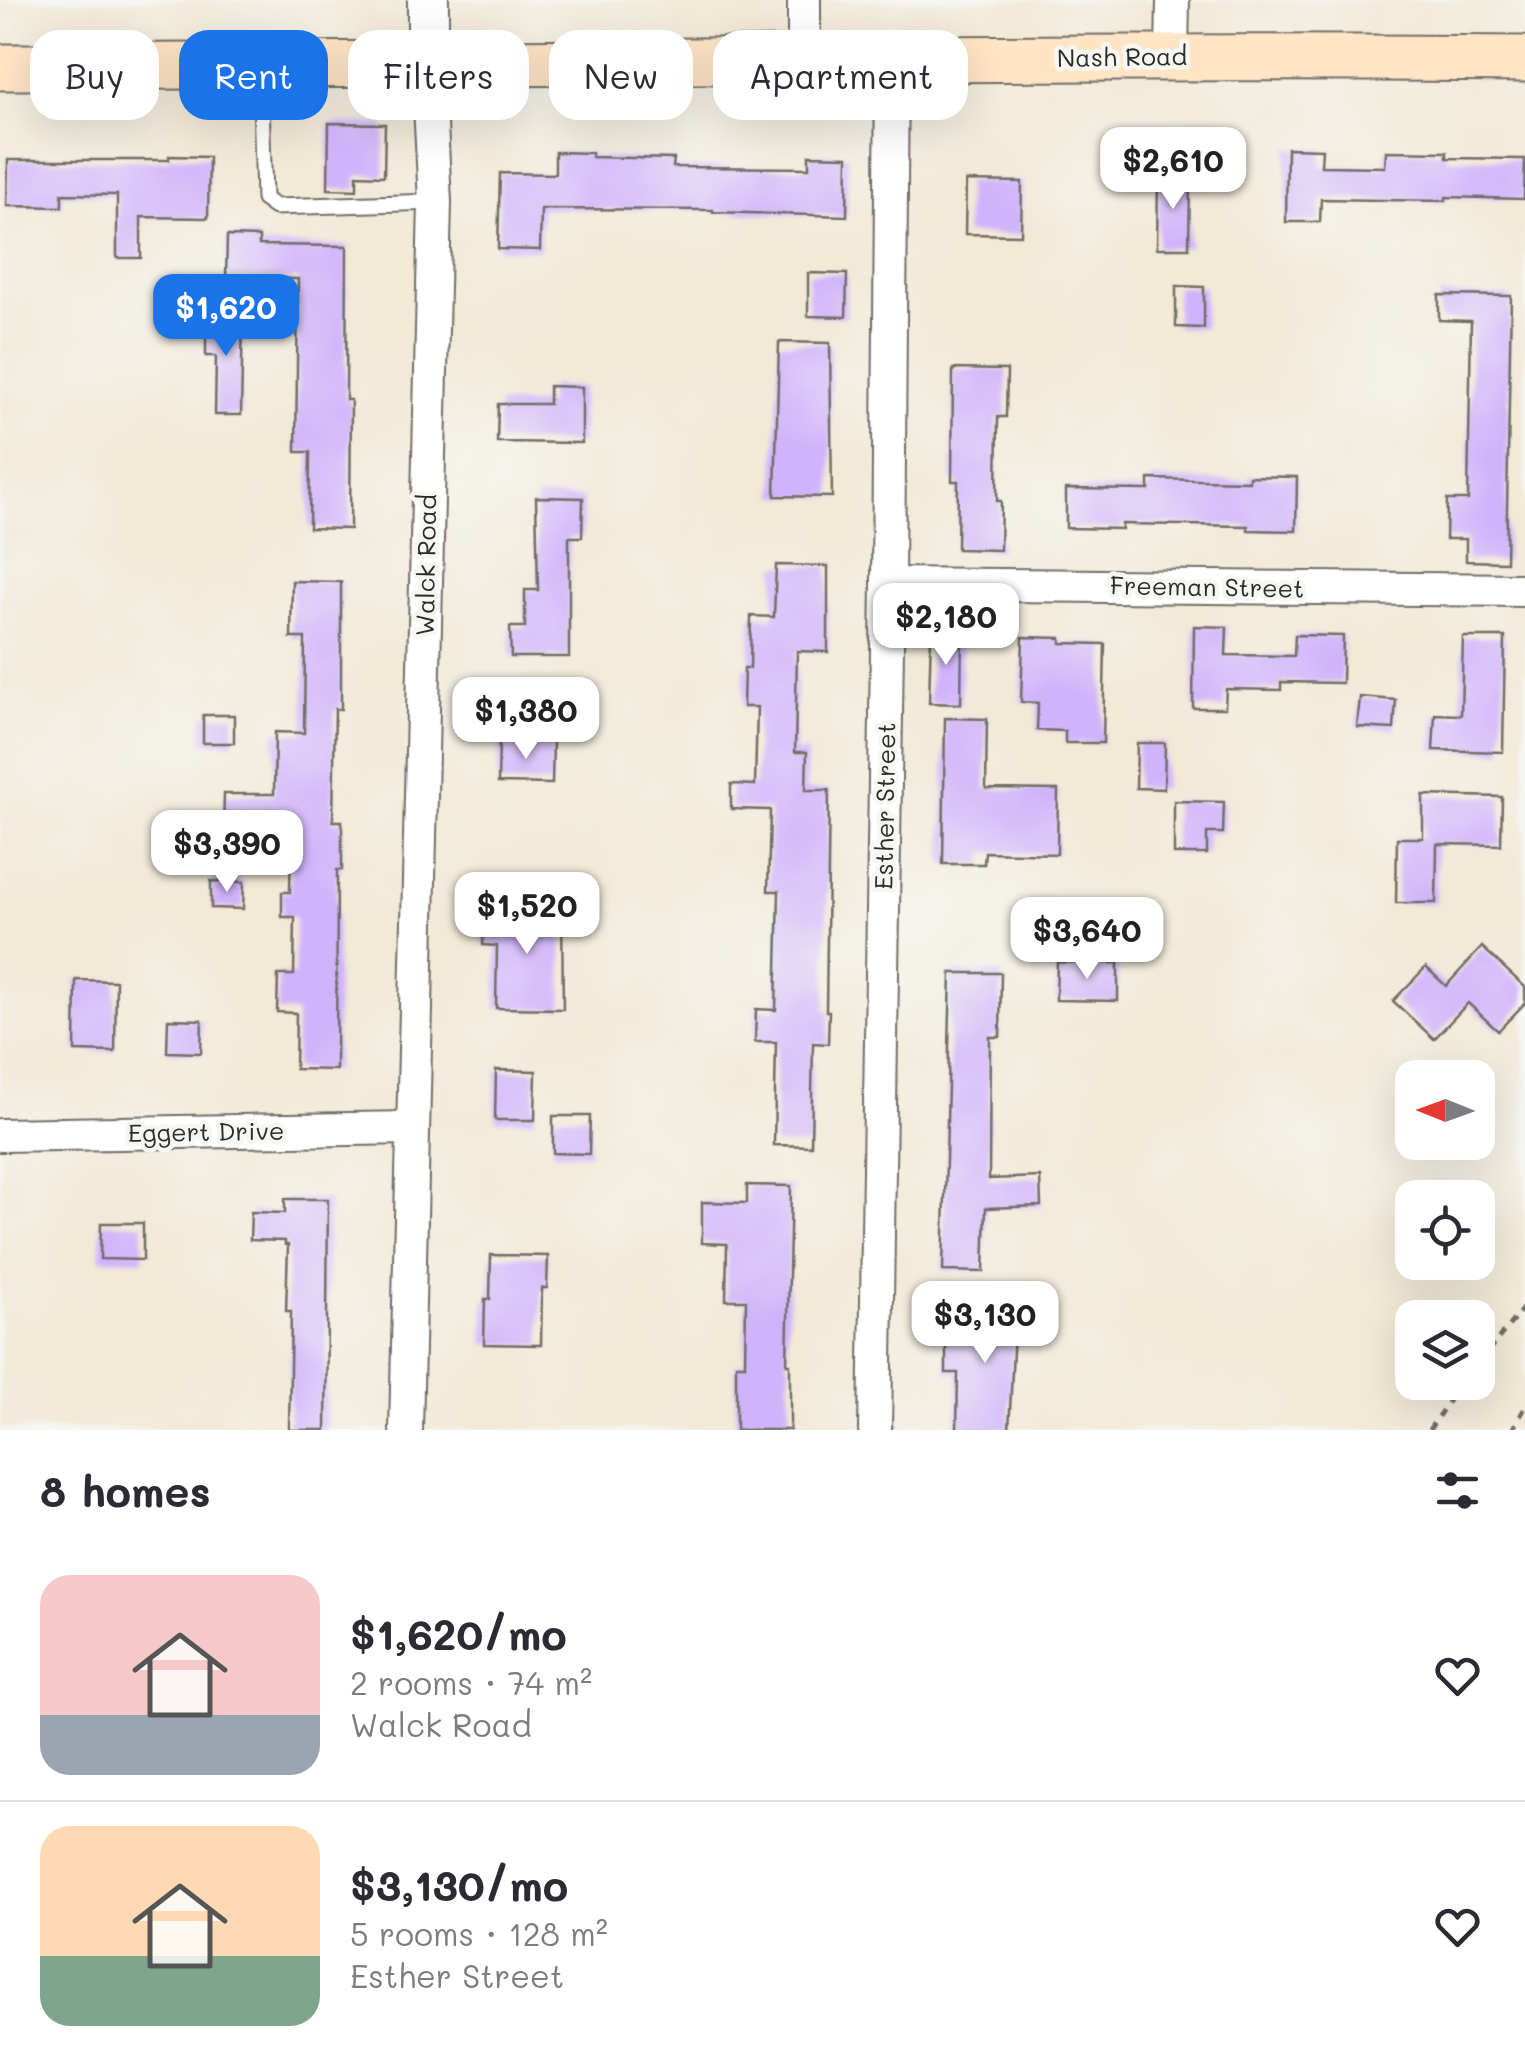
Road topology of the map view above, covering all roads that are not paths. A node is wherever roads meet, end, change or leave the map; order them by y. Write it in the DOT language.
graph roads {
  1 [pos="428,0"];
  2 [pos="804,0"];
  3 [pos="1173,0"];
  4 [pos="428,30"];
  5 [pos="804,30"];
  6 [pos="1172,56"];
  7 [pos="968,60"];
  8 [pos="1525,60"];
  9 [pos="713,62"];
  10 [pos="529,65"];
  11 [pos="179,66"];
  12 [pos="0,67"];
  13 [pos="262,120"];
  14 [pos="431,120"];
  15 [pos="892,120"];
  16 [pos="435,202"];
  17 [pos="888,584"];
  18 [pos="1525,590"];
  19 [pos="412,1128"];
  20 [pos="0,1135"];
  21 [pos="406,1430"];
  22 [pos="875,1430"];
  1 -- 4 [label="street, Walck Road"];
  2 -- 5 [label="street"];
  3 -- 6 [label="street"];
  6 -- 7 [label="main road, Nash Road"];
  6 -- 8 [label="main road, Nash Road"];
  9 -- 10 [label="main road, Nash Road"];
  11 -- 12 [label="main road, Nash Road"];
  13 -- 16 [label="lane"];
  14 -- 16 [label="street, Walck Road"];
  15 -- 17 [label="street, Esther Street"];
  16 -- 19 [label="street, Walck Road"];
  17 -- 18 [label="street, Freeman Street"];
  17 -- 22 [label="street, Esther Street"];
  19 -- 20 [label="street, Eggert Drive"];
  19 -- 21 [label="street, Walck Road"];
}
